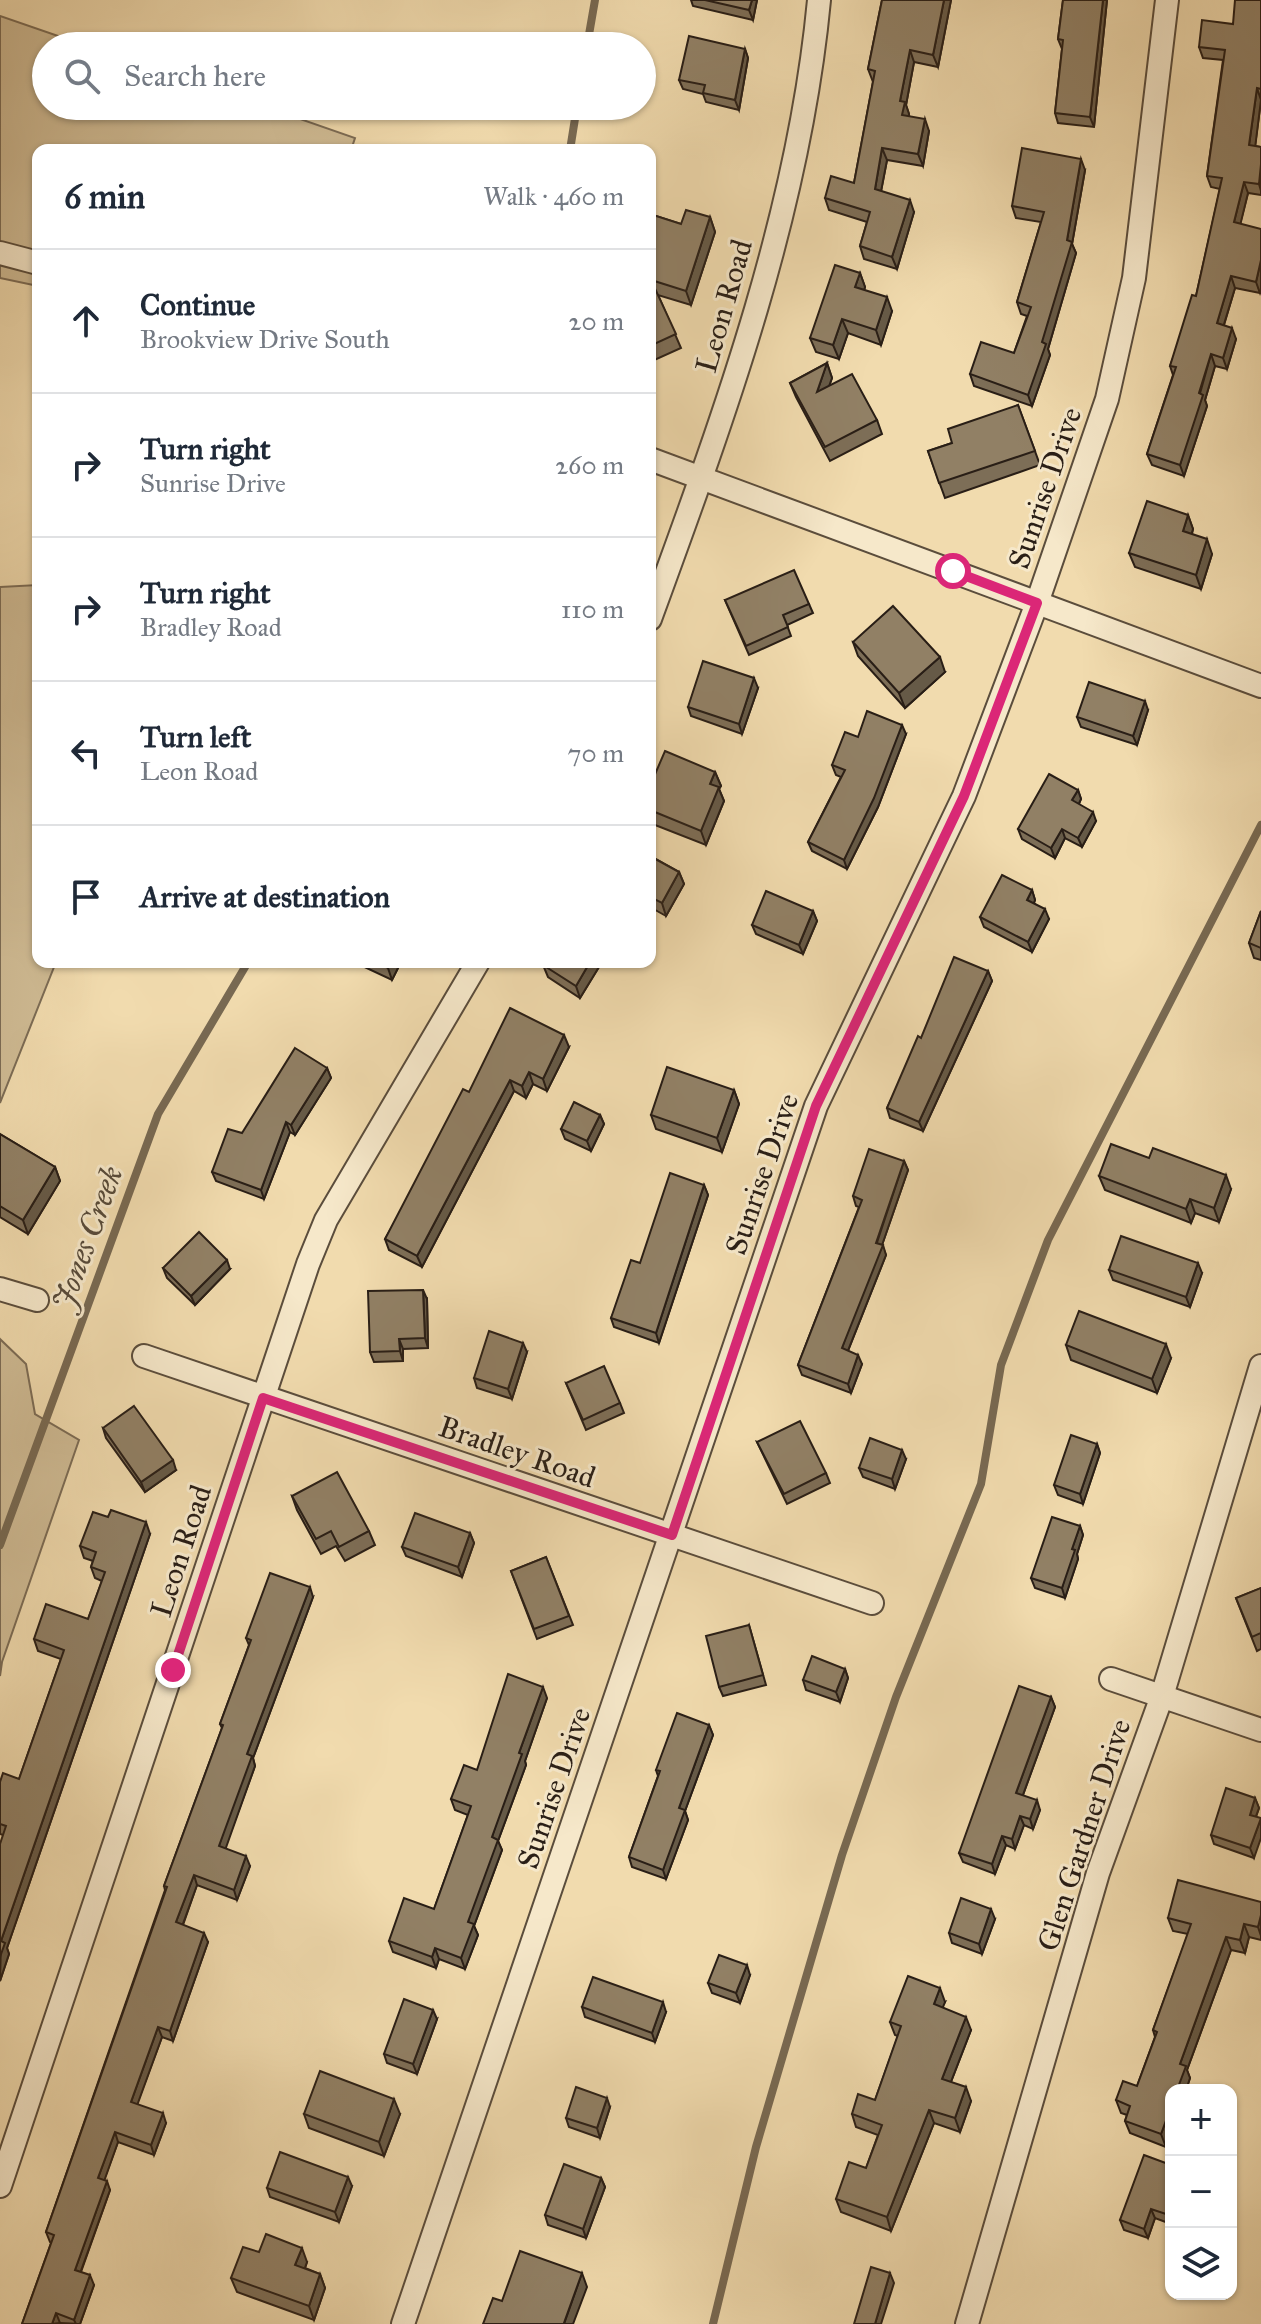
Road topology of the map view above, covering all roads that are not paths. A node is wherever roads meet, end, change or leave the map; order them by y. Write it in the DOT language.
graph roads {
  1 [pos="819,0"];
  2 [pos="1167,0"];
  3 [pos="0,253"];
  4 [pos="32,261"];
  5 [pos="656,461"];
  6 [pos="702,476"];
  7 [pos="656,602"];
  8 [pos="1037,603"];
  9 [pos="1261,686"];
  10 [pos="474,968"];
  11 [pos="0,1289"];
  12 [pos="37,1300"];
  13 [pos="144,1356"];
  14 [pos="1261,1366"];
  15 [pos="263,1398"];
  16 [pos="672,1535"];
  17 [pos="872,1603"];
  18 [pos="1111,1679"];
  19 [pos="1162,1696"];
  20 [pos="1261,1730"];
  21 [pos="0,2186"];
  22 [pos="403,2324"];
  23 [pos="967,2324"];
  1 -- 6 [label="street, Leon Road"];
  2 -- 8 [label="street, Sunrise Drive"];
  3 -- 4 [label="street"];
  5 -- 6 [label="street"];
  6 -- 7 [label="street, Leon Road"];
  6 -- 8 [label="street"];
  8 -- 9 [label="street"];
  8 -- 16 [label="street, Sunrise Drive"];
  10 -- 15 [label="street, Leon Road"];
  11 -- 12 [label="street"];
  13 -- 15 [label="street, Bradley Road"];
  14 -- 19 [label="street, Glen Gardner Drive"];
  15 -- 16 [label="street, Bradley Road"];
  15 -- 21 [label="street, Leon Road"];
  16 -- 17 [label="street, Bradley Road"];
  16 -- 22 [label="street, Sunrise Drive"];
  18 -- 19 [label="street"];
  19 -- 20 [label="street"];
  19 -- 23 [label="street, Glen Gardner Drive"];
}
